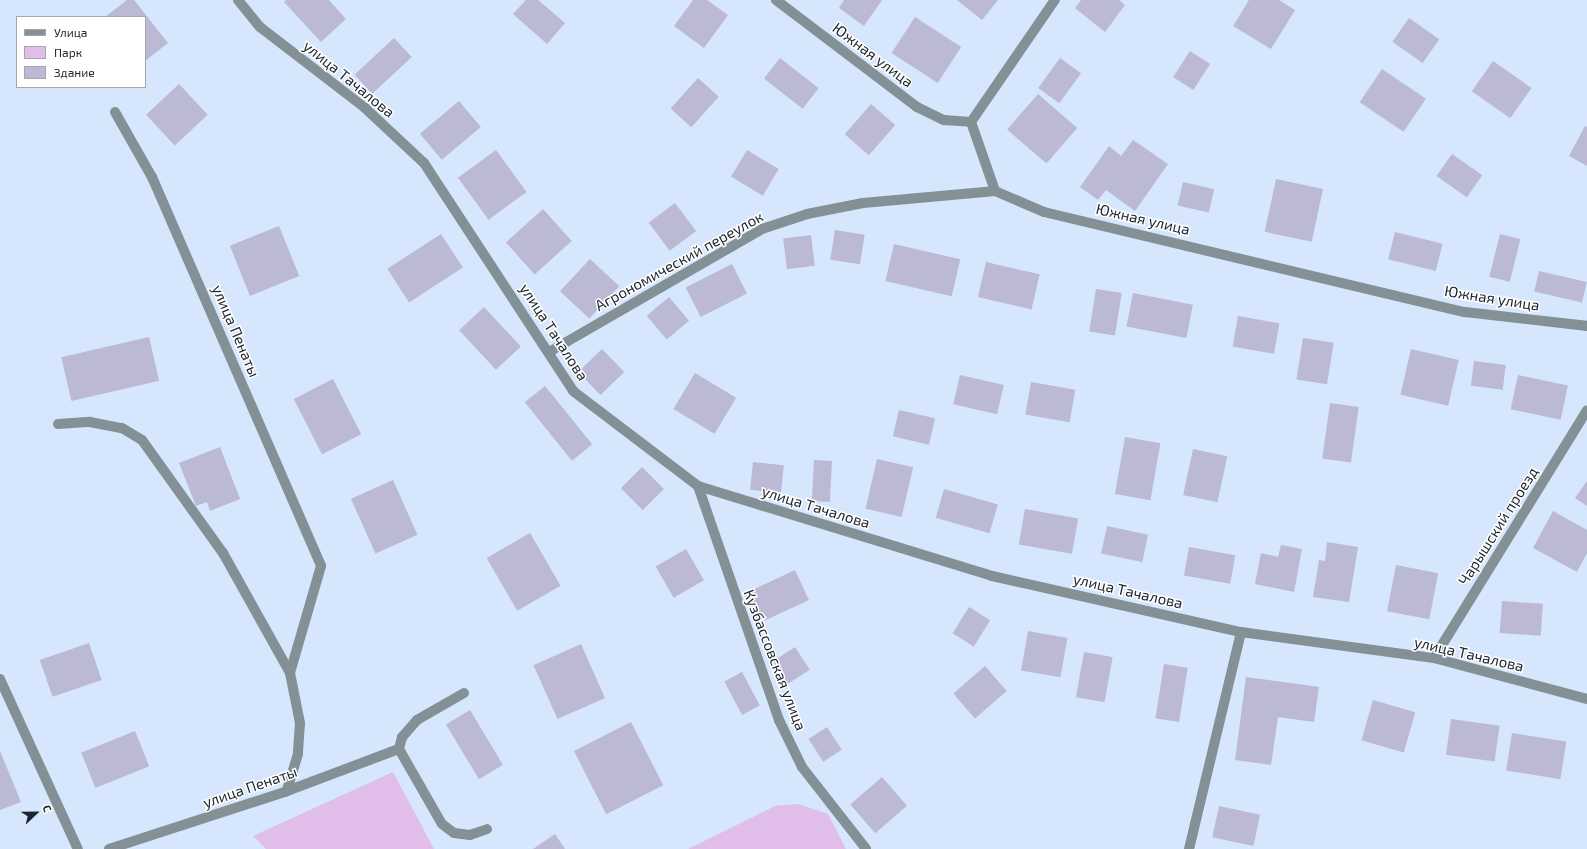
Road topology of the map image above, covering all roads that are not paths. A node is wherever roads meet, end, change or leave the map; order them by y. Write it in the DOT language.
graph roads {
  1 [pos="238,0"];
  2 [pos="776,0"];
  3 [pos="1055,0"];
  4 [pos="115,112"];
  5 [pos="971,122"];
  6 [pos="995,191"];
  7 [pos="1587,326"];
  8 [pos="549,352"];
  9 [pos="1587,410"];
  10 [pos="58,424"];
  11 [pos="698,486"];
  12 [pos="1241,632"];
  13 [pos="1434,658"];
  14 [pos="290,672"];
  15 [pos="0,679"];
  16 [pos="464,693"];
  17 [pos="1587,699"];
  18 [pos="399,749"];
  19 [pos="287,791"];
  20 [pos="488,829"];
  21 [pos="78,849"];
  22 [pos="109,849"];
  23 [pos="866,849"];
  24 [pos="1189,849"];
  1 -- 8 [label="street, улица Тачалова"];
  2 -- 5 [label="street, Южная улица"];
  3 -- 5 [label="street"];
  4 -- 14 [label="street, улица Пенаты"];
  5 -- 6 [label="street"];
  6 -- 7 [label="street, Южная улица"];
  6 -- 8 [label="street, Агрономический переулок"];
  8 -- 11 [label="street, улица Тачалова"];
  9 -- 13 [label="street, Чарышский проезд"];
  10 -- 14 [label="street"];
  11 -- 12 [label="street, улица Тачалова"];
  11 -- 23 [label="street, Кузбассовская улица"];
  12 -- 13 [label="street, улица Тачалова"];
  12 -- 24 [label="street"];
  13 -- 17 [label="street, улица Тачалова"];
  14 -- 19 [label="street"];
  15 -- 21 [label="street"];
  16 -- 18 [label="street"];
  18 -- 19 [label="street, улица Пенаты"];
  18 -- 20 [label="street"];
  19 -- 22 [label="street, улица Пенаты"];
}
